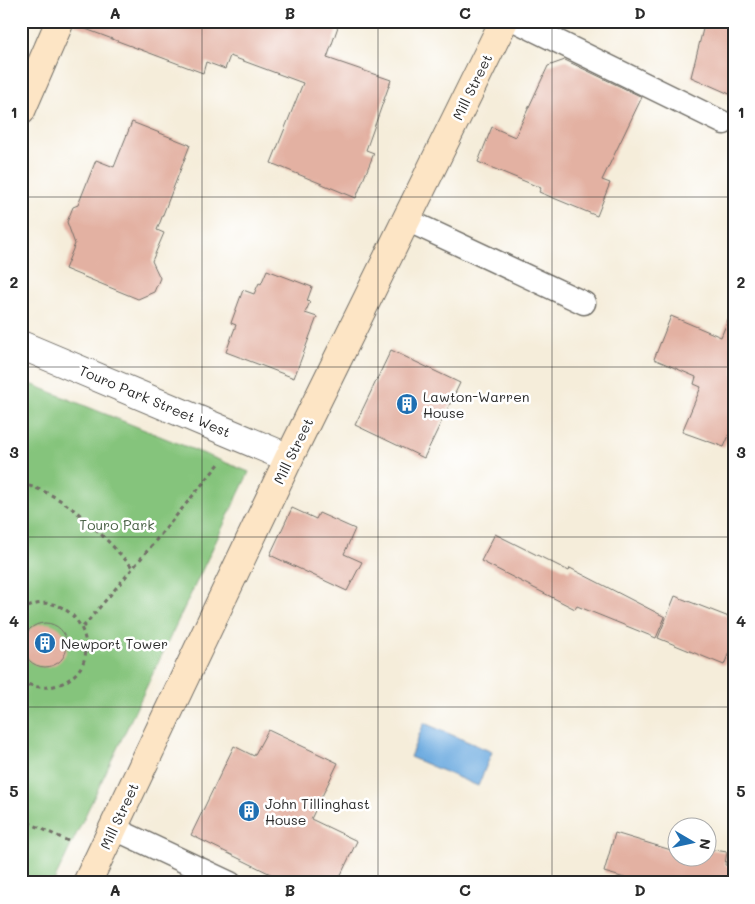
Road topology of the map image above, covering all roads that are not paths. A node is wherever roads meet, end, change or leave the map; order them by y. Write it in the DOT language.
graph roads {
  1 [pos="60,21"];
  2 [pos="504,21"];
  3 [pos="516,21"];
  4 [pos="21,111"];
  5 [pos="724,123"];
  6 [pos="407,220"];
  7 [pos="584,303"];
  8 [pos="21,345"];
  9 [pos="289,458"];
  10 [pos="113,828"];
  11 [pos="87,883"];
  12 [pos="230,883"];
  1 -- 4 [label="street"];
  2 -- 6 [label="street, Mill Street"];
  3 -- 5 [label="lane"];
  6 -- 7 [label="lane"];
  6 -- 9 [label="street, Mill Street"];
  8 -- 9 [label="street, Touro Park Street West"];
  9 -- 10 [label="street, Mill Street"];
  10 -- 11 [label="street, Mill Street"];
  10 -- 12 [label="lane"];
}
